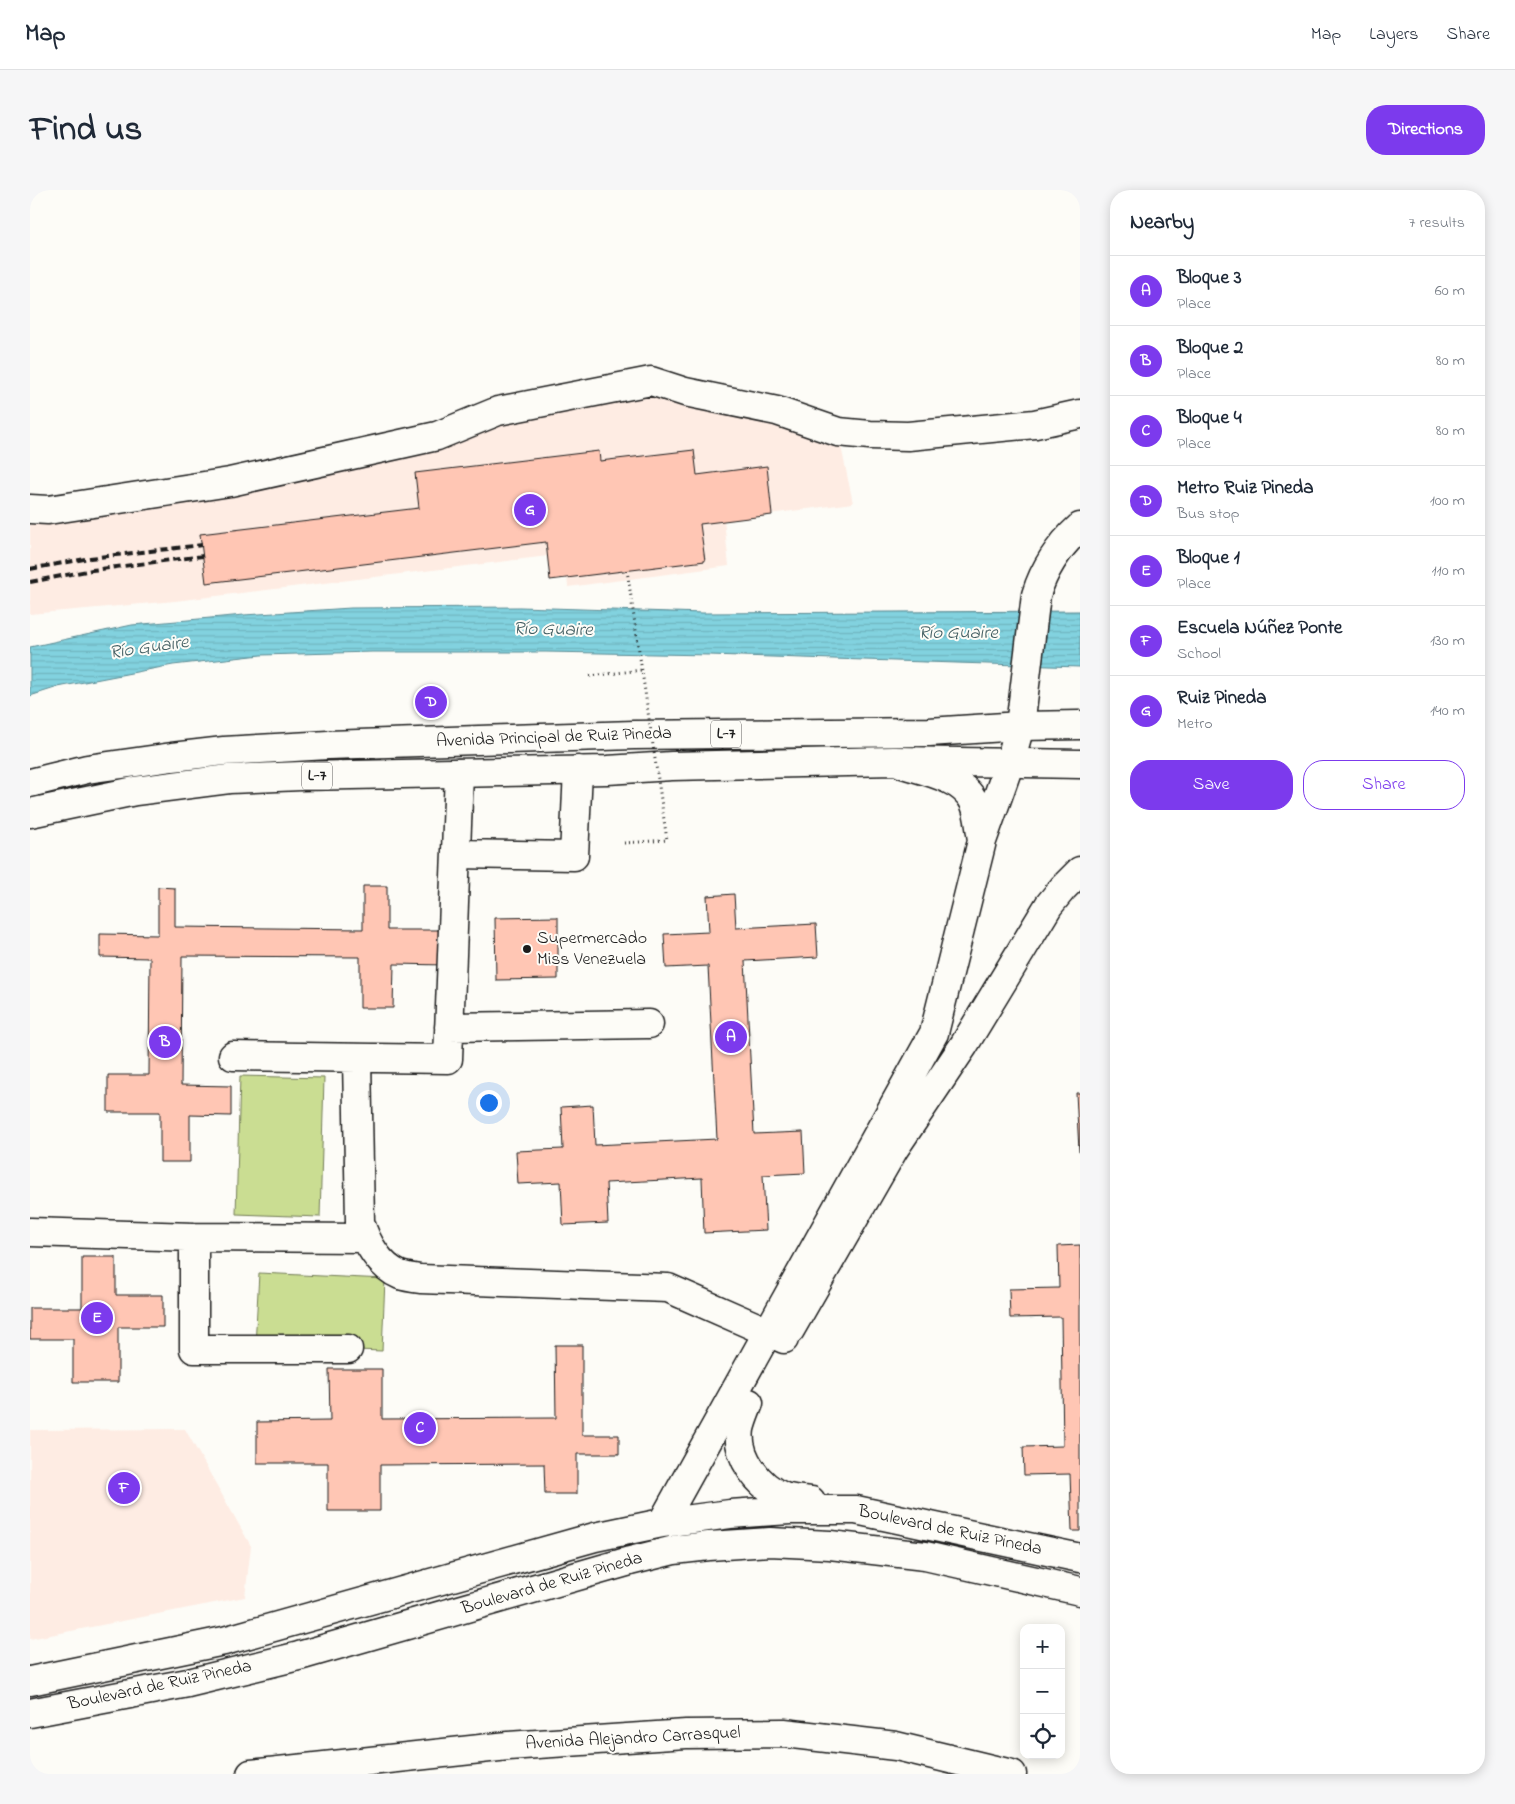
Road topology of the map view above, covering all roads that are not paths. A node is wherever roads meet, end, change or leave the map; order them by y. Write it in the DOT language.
graph roads {
  1 [pos="1080,414"];
  2 [pos="30,509"];
  3 [pos="1080,528"];
  4 [pos="1080,725"];
  5 [pos="1020,726"];
  6 [pos="894,761"];
  7 [pos="1010,762"];
  8 [pos="1080,764"];
  9 [pos="578,770"];
  10 [pos="459,773"];
  11 [pos="30,783"];
  12 [pos="30,813"];
  13 [pos="982,841"];
  14 [pos="456,854"];
  15 [pos="1080,871"];
  16 [pos="649,1024"];
  17 [pos="449,1027"];
  18 [pos="233,1056"];
  19 [pos="357,1058"];
  20 [pos="30,1232"];
  21 [pos="194,1237"];
  22 [pos="365,1238"];
  23 [pos="776,1336"];
  24 [pos="348,1349"];
  25 [pos="749,1403"];
  26 [pos="856,1510"];
  27 [pos="673,1521"];
  28 [pos="674,1550"];
  29 [pos="1080,1558"];
  30 [pos="1080,1591"];
  31 [pos="30,1681"];
  32 [pos="30,1713"];
  33 [pos="251,1774"];
  34 [pos="1012,1774"];
  1 -- 2 [label="street"];
  3 -- 5 [label="street"];
  4 -- 5 [label="street, Avenida Principal de Ruiz Pineda / L-7"];
  5 -- 7 [label="street"];
  5 -- 11 [label="street, Avenida Principal de Ruiz Pineda / L-7"];
  6 -- 7 [label="street, Avenida Principal de Ruiz Pineda / L-7"];
  6 -- 9 [label="street, Avenida Principal de Ruiz Pineda / L-7"];
  6 -- 13 [label="street"];
  7 -- 8 [label="street, Avenida Principal de Ruiz Pineda / L-7"];
  7 -- 13 [label="street"];
  9 -- 10 [label="street, Avenida Principal de Ruiz Pineda / L-7"];
  9 -- 14 [label="street"];
  10 -- 12 [label="street, Avenida Principal de Ruiz Pineda / L-7"];
  10 -- 14 [label="street"];
  13 -- 23 [label="street"];
  14 -- 17 [label="street"];
  15 -- 23 [label="street"];
  16 -- 17 [label="street"];
  17 -- 19 [label="street"];
  18 -- 19 [label="street"];
  19 -- 22 [label="street"];
  20 -- 21 [label="street"];
  21 -- 22 [label="street"];
  21 -- 24 [label="street"];
  22 -- 23 [label="street"];
  23 -- 25 [label="street"];
  23 -- 27 [label="street"];
  25 -- 26 [label="street"];
  25 -- 27 [label="street"];
  26 -- 27 [label="street, Boulevard de Ruiz Pineda"];
  26 -- 29 [label="street, Boulevard de Ruiz Pineda"];
  27 -- 28 [label="street"];
  27 -- 31 [label="street, Boulevard de Ruiz Pineda"];
  28 -- 30 [label="street, Boulevard de Ruiz Pineda"];
  28 -- 32 [label="street, Boulevard de Ruiz Pineda"];
  33 -- 34 [label="street, Avenida Alejandro Carrasquel"];
}
